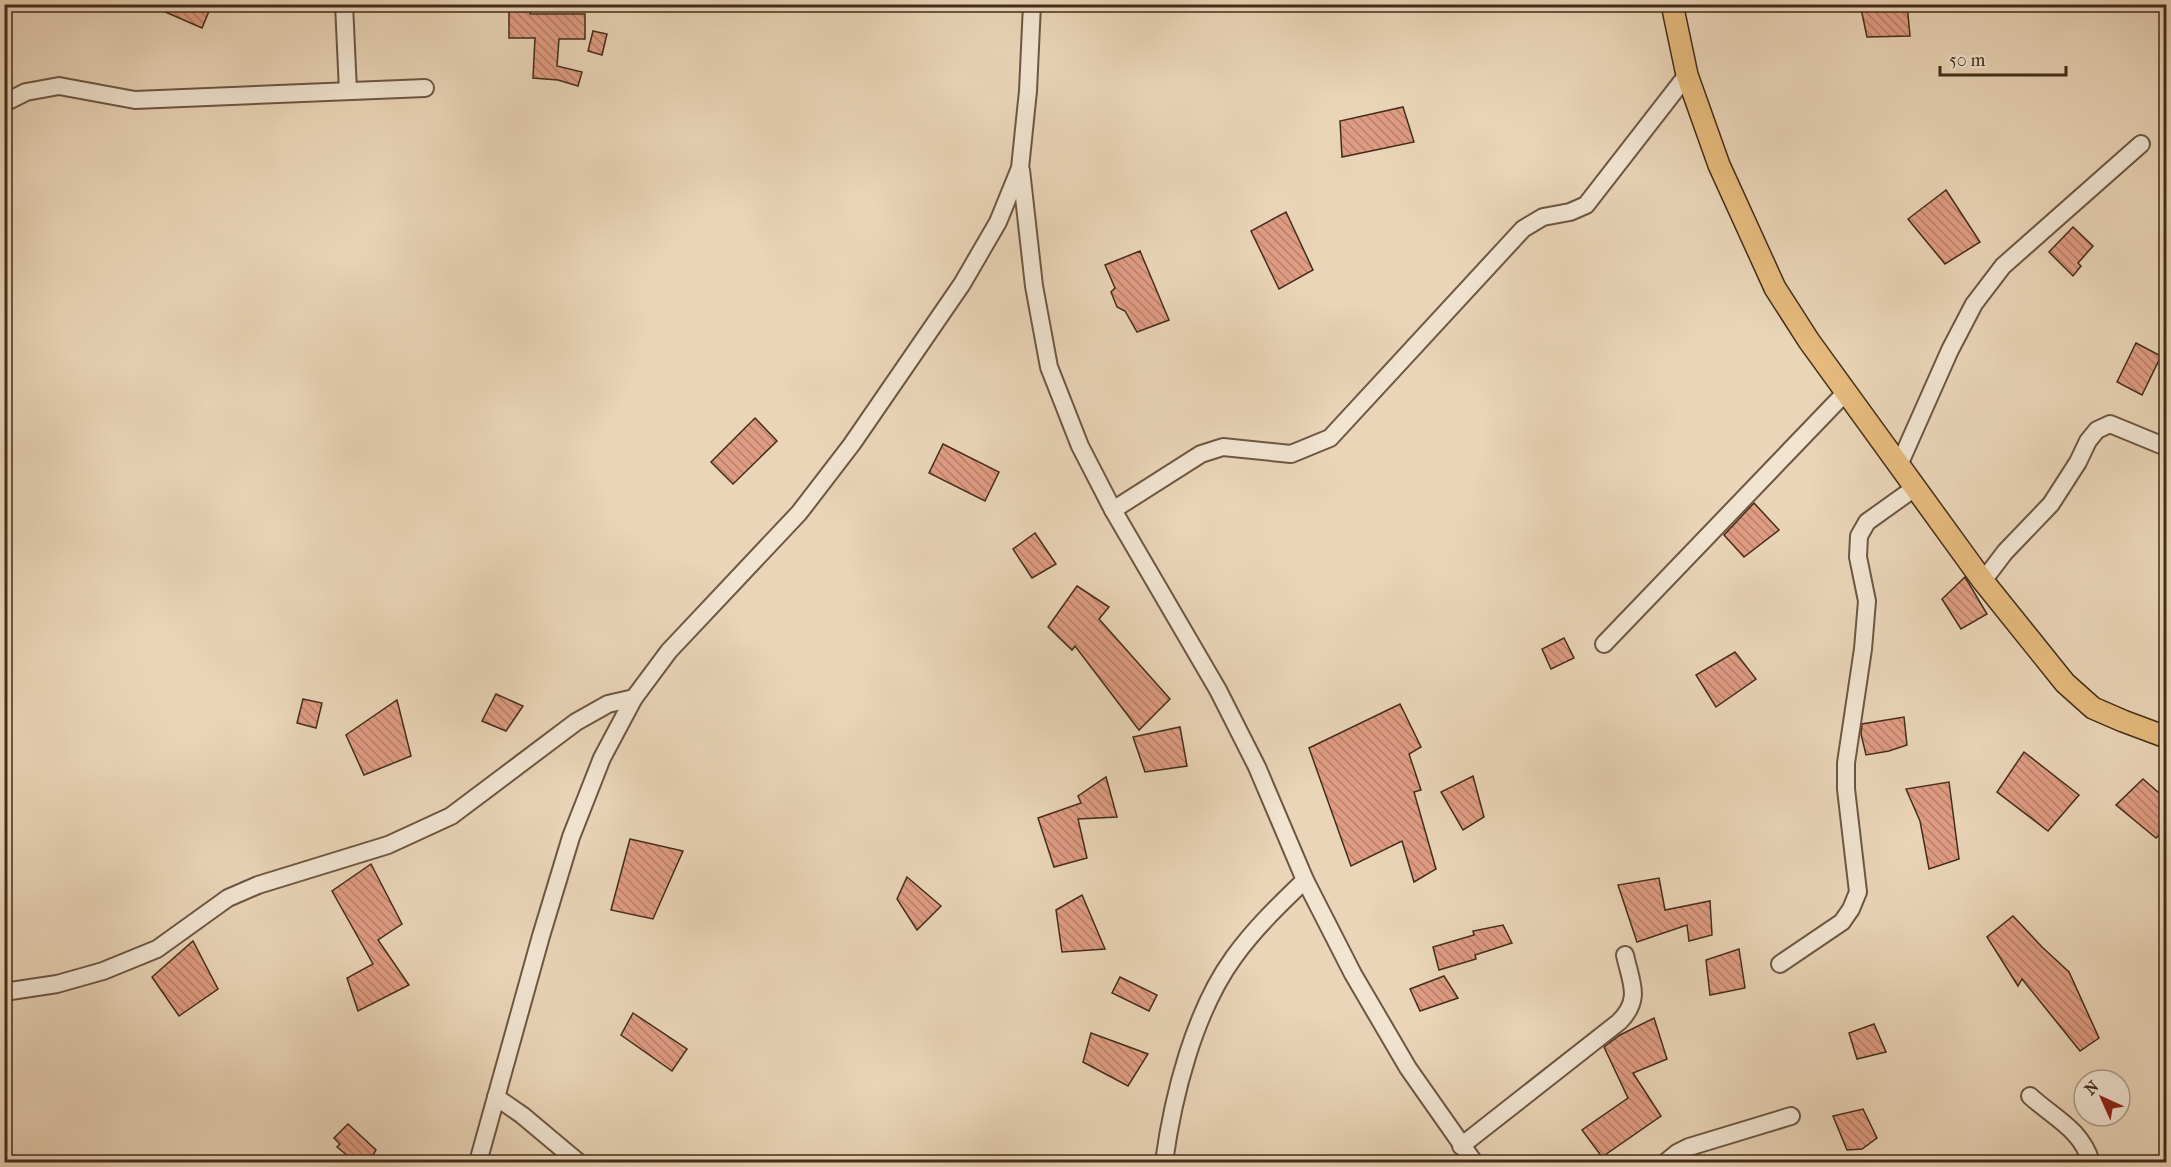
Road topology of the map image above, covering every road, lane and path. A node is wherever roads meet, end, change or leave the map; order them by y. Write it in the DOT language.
graph roads {
  1 [pos="344,4"];
  2 [pos="1032,4"];
  3 [pos="1672,4"];
  4 [pos="1687,75"];
  5 [pos="425,88"];
  6 [pos="348,91"];
  7 [pos="4,103"];
  8 [pos="2141,144"];
  9 [pos="1020,168"];
  10 [pos="1846,392"];
  11 [pos="2166,447"];
  12 [pos="1899,465"];
  13 [pos="1916,487"];
  14 [pos="1113,510"];
  15 [pos="1983,581"];
  16 [pos="1604,644"];
  17 [pos="634,698"];
  18 [pos="2166,737"];
  19 [pos="1305,880"];
  20 [pos="1625,955"];
  21 [pos="1780,964"];
  22 [pos="4,992"];
  23 [pos="2030,1096"];
  24 [pos="496,1097"];
  25 [pos="1791,1116"];
  26 [pos="1461,1146"];
  27 [pos="478,1162"];
  28 [pos="578,1162"];
  29 [pos="1164,1162"];
  30 [pos="1474,1162"];
  31 [pos="1666,1162"];
  32 [pos="2091,1162"];
  1 -- 6 [label="street"];
  2 -- 9 [label="street"];
  3 -- 4 [label="main road"];
  4 -- 10 [label="main road"];
  4 -- 14 [label="street"];
  5 -- 6 [label="street"];
  6 -- 7 [label="street"];
  8 -- 12 [label="street"];
  9 -- 14 [label="street"];
  9 -- 17 [label="street"];
  10 -- 12 [label="main road"];
  10 -- 16 [label="street"];
  11 -- 15 [label="street"];
  12 -- 13 [label="main road"];
  13 -- 15 [label="main road"];
  13 -- 21 [label="street"];
  14 -- 19 [label="street"];
  15 -- 18 [label="main road"];
  17 -- 22 [label="street"];
  17 -- 24 [label="street"];
  19 -- 26 [label="street"];
  19 -- 29 [label="street"];
  20 -- 26 [label="street"];
  23 -- 32 [label="street"];
  24 -- 27 [label="street"];
  24 -- 28 [label="street"];
  25 -- 31 [label="street"];
  26 -- 30 [label="street"];
}
